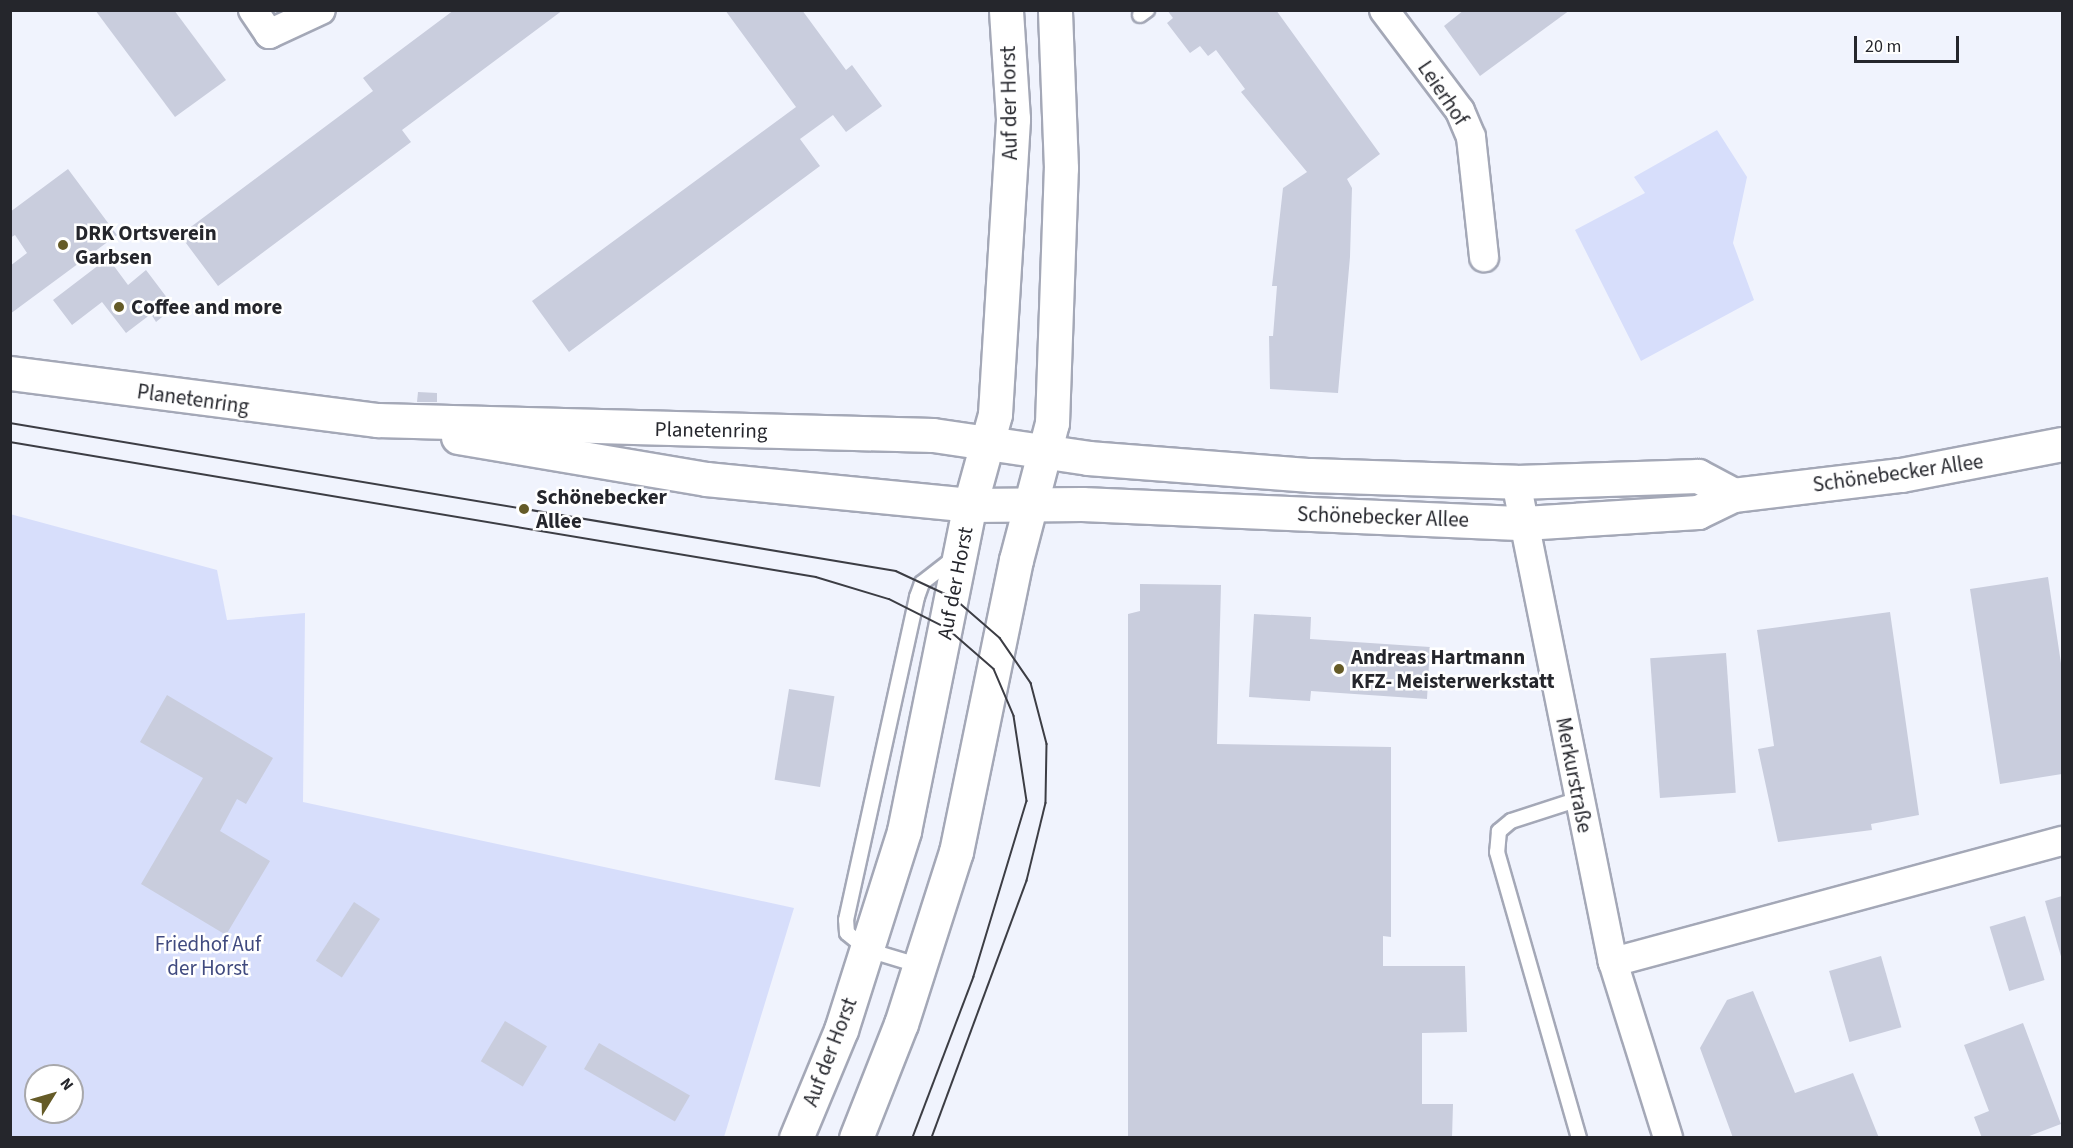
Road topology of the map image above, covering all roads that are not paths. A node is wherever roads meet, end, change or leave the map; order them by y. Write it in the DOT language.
graph roads {
  1 [pos="253,10"];
  2 [pos="321,10"];
  3 [pos="1006,10"];
  4 [pos="1055,10"];
  5 [pos="1384,10"];
  6 [pos="1484,257"];
  7 [pos="10,374"];
  8 [pos="377,420"];
  9 [pos="987,442"];
  10 [pos="2062,444"];
  11 [pos="1045,450"];
  12 [pos="1516,482"];
  13 [pos="1733,495"];
  14 [pos="970,505"];
  15 [pos="1029,506"];
  16 [pos="1524,523"];
  17 [pos="1579,799"];
  18 [pos="2062,841"];
  19 [pos="868,950"];
  20 [pos="1612,962"];
  21 [pos="921,966"];
  22 [pos="796,1137"];
  23 [pos="856,1137"];
  24 [pos="1579,1137"];
  25 [pos="1666,1137"];
  1 -- 2 [label="street"];
  3 -- 9 [label="street, Auf der Horst"];
  4 -- 11 [label="street"];
  5 -- 6 [label="street, Leierhof"];
  7 -- 8 [label="street, Planetenring"];
  8 -- 9 [label="street, Planetenring"];
  8 -- 14 [label="street, Planetenring"];
  9 -- 11 [label="street, Planetenring"];
  9 -- 14 [label="street, Auf der Horst"];
  10 -- 13 [label="street, Schönebecker Allee"];
  11 -- 12 [label="street, Schönebecker Allee"];
  11 -- 15 [label="street"];
  12 -- 13 [label="street, Schönebecker Allee"];
  12 -- 16 [label="street, Merkurstraße"];
  13 -- 16 [label="street, Schönebecker Allee"];
  14 -- 15 [label="street, Planetenring"];
  14 -- 19 [label="street, Auf der Horst"];
  15 -- 16 [label="street, Schönebecker Allee"];
  15 -- 21 [label="street"];
  16 -- 17 [label="street, Merkurstraße"];
  17 -- 20 [label="street, Merkurstraße"];
  17 -- 24 [label="lane"];
  18 -- 20 [label="street"];
  19 -- 21 [label="lane"];
  19 -- 22 [label="street, Auf der Horst"];
  20 -- 25 [label="street, Merkurstraße"];
  21 -- 23 [label="street"];
}
